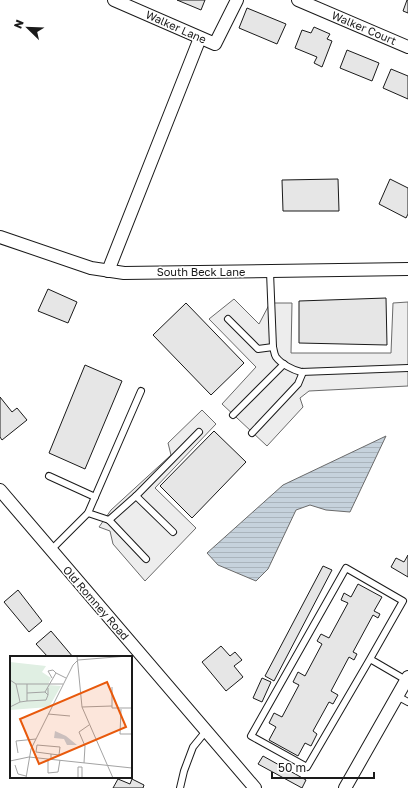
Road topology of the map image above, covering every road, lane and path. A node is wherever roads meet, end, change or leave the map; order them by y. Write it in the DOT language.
graph roads {
  1 [pos="114,0"];
  2 [pos="237,0"];
  3 [pos="298,0"];
  4 [pos="200,38"];
  5 [pos="408,47"];
  6 [pos="0,237"];
  7 [pos="408,269"];
  8 [pos="108,271"];
  9 [pos="270,272"];
  10 [pos="228,320"];
  11 [pos="273,347"];
  12 [pos="284,364"];
  13 [pos="408,368"];
  14 [pos="303,372"];
  15 [pos="141,391"];
  16 [pos="233,415"];
  17 [pos="199,432"];
  18 [pos="252,433"];
  19 [pos="49,476"];
  20 [pos="0,490"];
  21 [pos="136,496"];
  22 [pos="95,497"];
  23 [pos="88,513"];
  24 [pos="109,520"];
  25 [pos="173,532"];
  26 [pos="51,550"];
  27 [pos="146,559"];
  28 [pos="370,659"];
  29 [pos="407,678"];
  30 [pos="403,699"];
  31 [pos="206,731"];
  32 [pos="180,788"];
  33 [pos="255,788"];
  34 [pos="345,788"];
  1 -- 4 [label="street, Walker Lane"];
  2 -- 4 [label="street, Walker Lane"];
  3 -- 5 [label="street, Walker Court"];
  4 -- 8 [label="street"];
  6 -- 8 [label="street, South Beck Lane"];
  7 -- 9 [label="street, South Beck Lane"];
  8 -- 9 [label="street, South Beck Lane"];
  9 -- 11 [label="lane"];
  10 -- 11 [label="lane"];
  11 -- 12 [label="lane"];
  12 -- 14 [label="lane"];
  12 -- 16 [label="lane"];
  13 -- 14 [label="lane"];
  14 -- 18 [label="lane"];
  15 -- 22 [label="lane"];
  17 -- 21 [label="lane"];
  19 -- 22 [label="lane"];
  20 -- 26 [label="street, Old Romney Road"];
  21 -- 24 [label="lane"];
  21 -- 25 [label="lane"];
  22 -- 23 [label="lane"];
  23 -- 24 [label="lane"];
  23 -- 26 [label="lane"];
  24 -- 27 [label="lane"];
  26 -- 31 [label="street, Old Romney Road"];
  28 -- 28 [label="lane"];
  28 -- 29 [label="lane"];
  29 -- 30 [label="street"];
  30 -- 34 [label="street"];
  31 -- 32 [label="lane"];
  31 -- 33 [label="street, Old Romney Road"];
}
